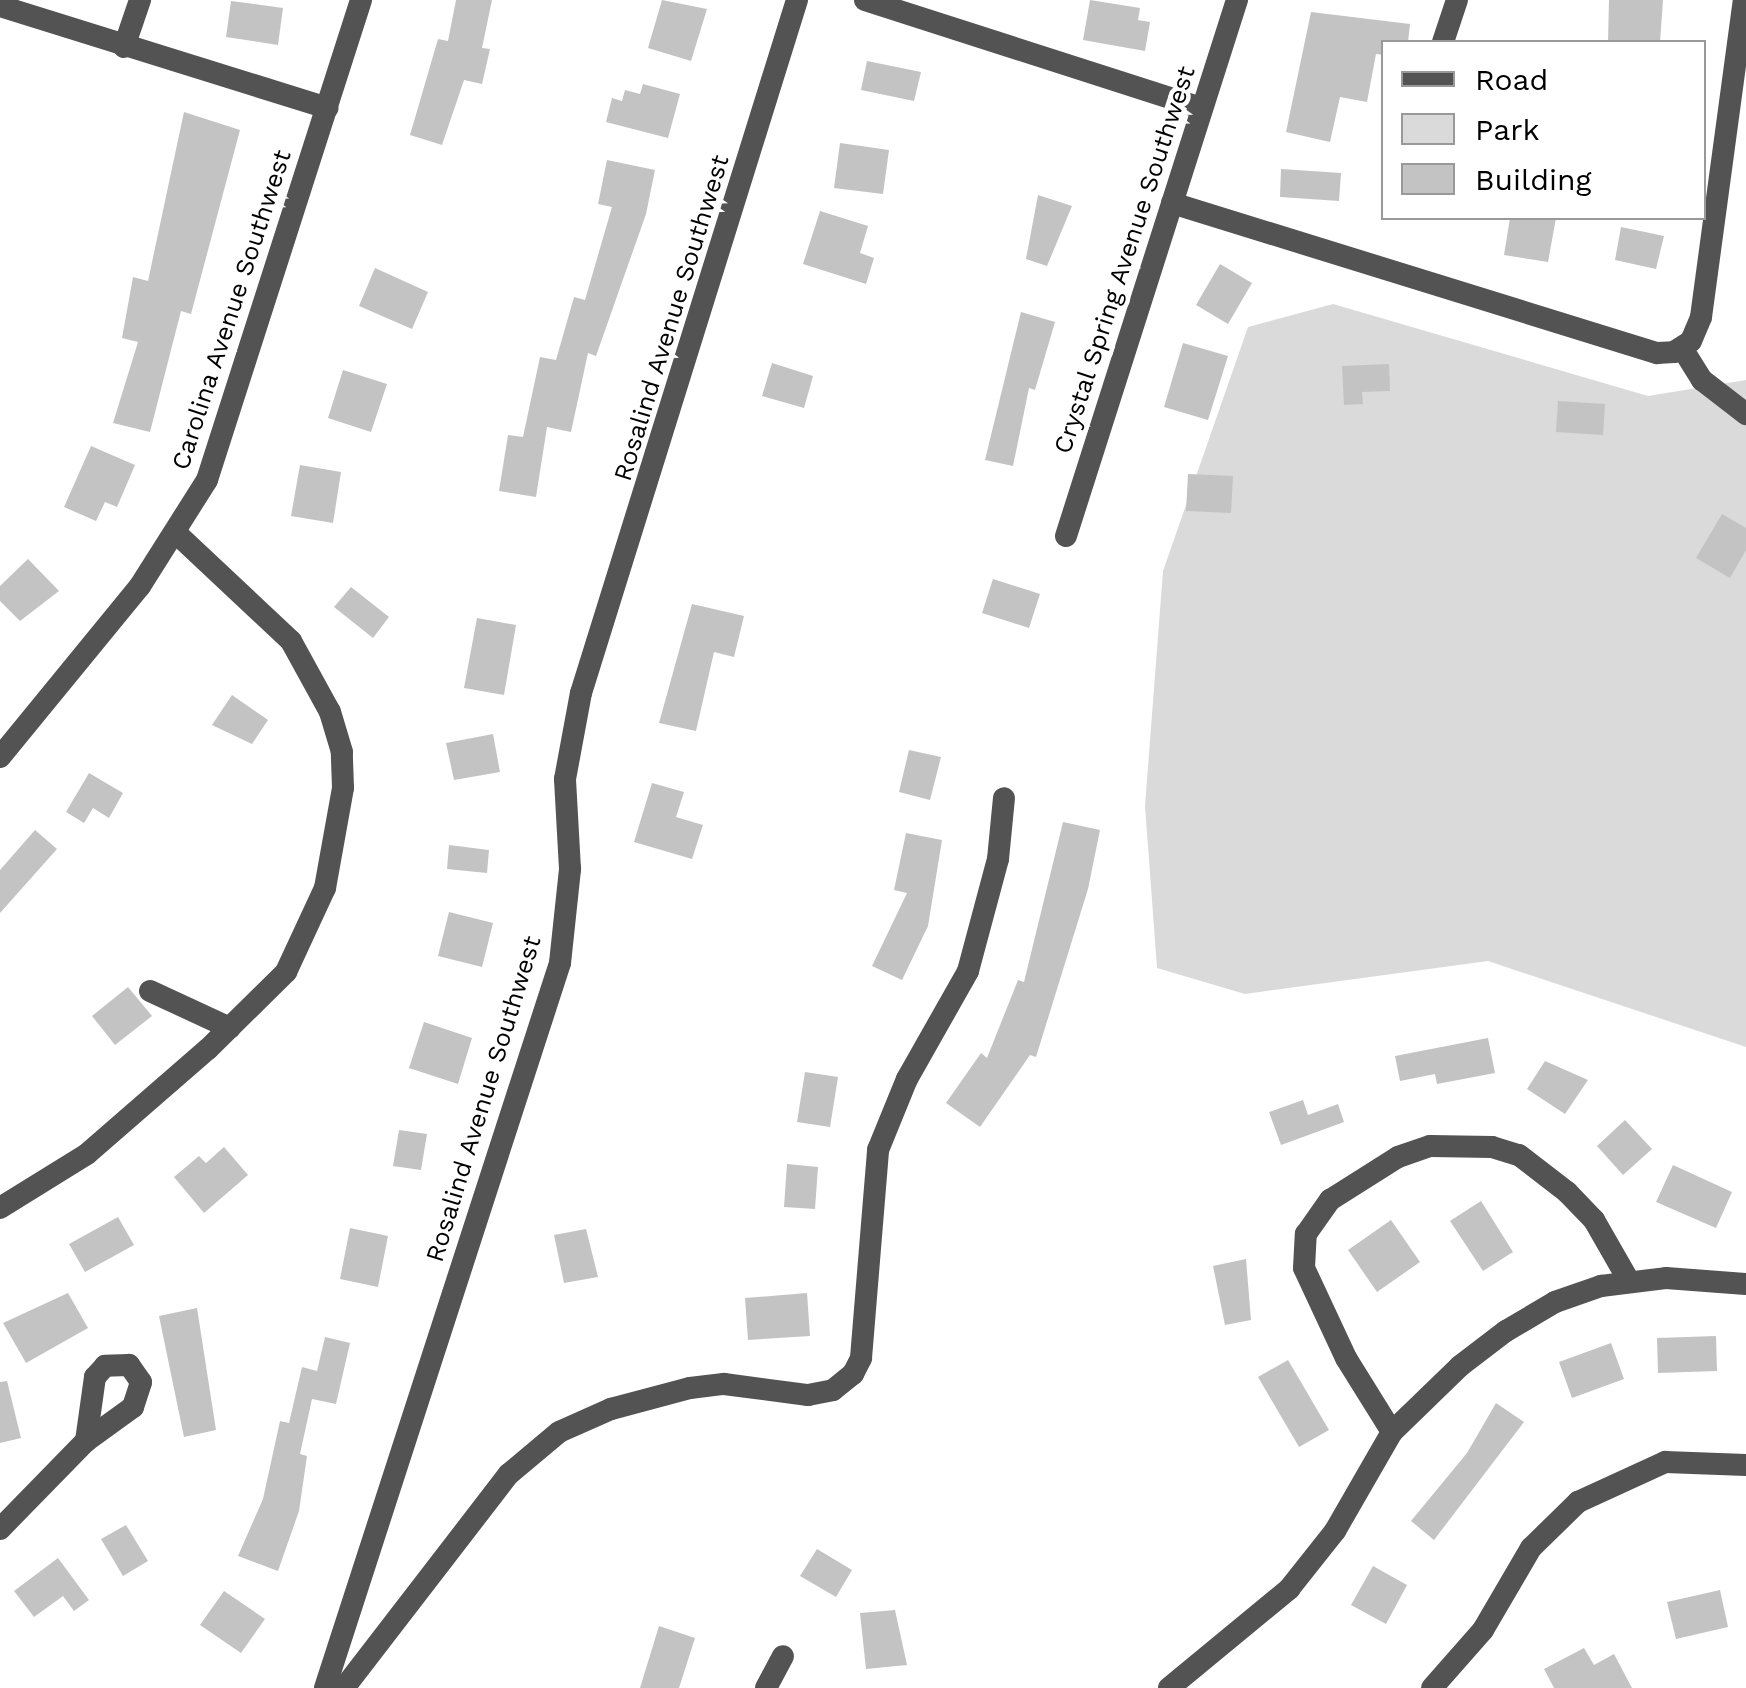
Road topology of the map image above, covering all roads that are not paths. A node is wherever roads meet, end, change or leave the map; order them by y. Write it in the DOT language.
graph roads {
  1 [pos="140,0"];
  2 [pos="360,0"];
  3 [pos="797,0"];
  4 [pos="865,0"];
  5 [pos="1237,0"];
  6 [pos="1457,0"];
  7 [pos="1744,0"];
  8 [pos="0,6"];
  9 [pos="1445,40"];
  10 [pos="124,46"];
  11 [pos="1740,66"];
  12 [pos="328,108"];
  13 [pos="1202,108"];
  14 [pos="1172,202"];
  15 [pos="1682,348"];
  16 [pos="1746,414"];
  17 [pos="177,534"];
  18 [pos="1066,536"];
  19 [pos="1,755"];
  20 [pos="1004,798"];
  21 [pos="150,991"];
  22 [pos="230,1028"];
  23 [pos="0,1208"];
  24 [pos="1630,1281"];
  25 [pos="1746,1284"];
  26 [pos="1392,1432"];
  27 [pos="86,1441"];
  28 [pos="1746,1465"];
  29 [pos="0,1528"];
  30 [pos="782,1656"];
  31 [pos="324,1688"];
  32 [pos="344,1688"];
  33 [pos="766,1688"];
  34 [pos="1169,1688"];
  35 [pos="1432,1688"];
  1 -- 10 [label="street"];
  2 -- 12 [label="street, Carolina Avenue Southwest"];
  3 -- 31 [label="street, Rosalind Avenue Southwest"];
  4 -- 13 [label="street"];
  5 -- 13 [label="street, Crystal Spring Avenue Southwest"];
  6 -- 9 [label="street"];
  7 -- 11 [label="street"];
  8 -- 10 [label="street"];
  10 -- 12 [label="street"];
  11 -- 15 [label="street"];
  12 -- 17 [label="street, Carolina Avenue Southwest"];
  13 -- 14 [label="street, Crystal Spring Avenue Southwest"];
  14 -- 15 [label="street"];
  14 -- 18 [label="street, Crystal Spring Avenue Southwest"];
  15 -- 16 [label="street"];
  17 -- 19 [label="street, Carolina Avenue Southwest"];
  17 -- 22 [label="street"];
  20 -- 32 [label="street"];
  21 -- 22 [label="street"];
  22 -- 23 [label="street"];
  24 -- 25 [label="street"];
  24 -- 26 [label="street"];
  24 -- 26 [label="street"];
  26 -- 34 [label="street"];
  27 -- 29 [label="street"];
  28 -- 35 [label="street"];
  30 -- 33 [label="street"];
}
